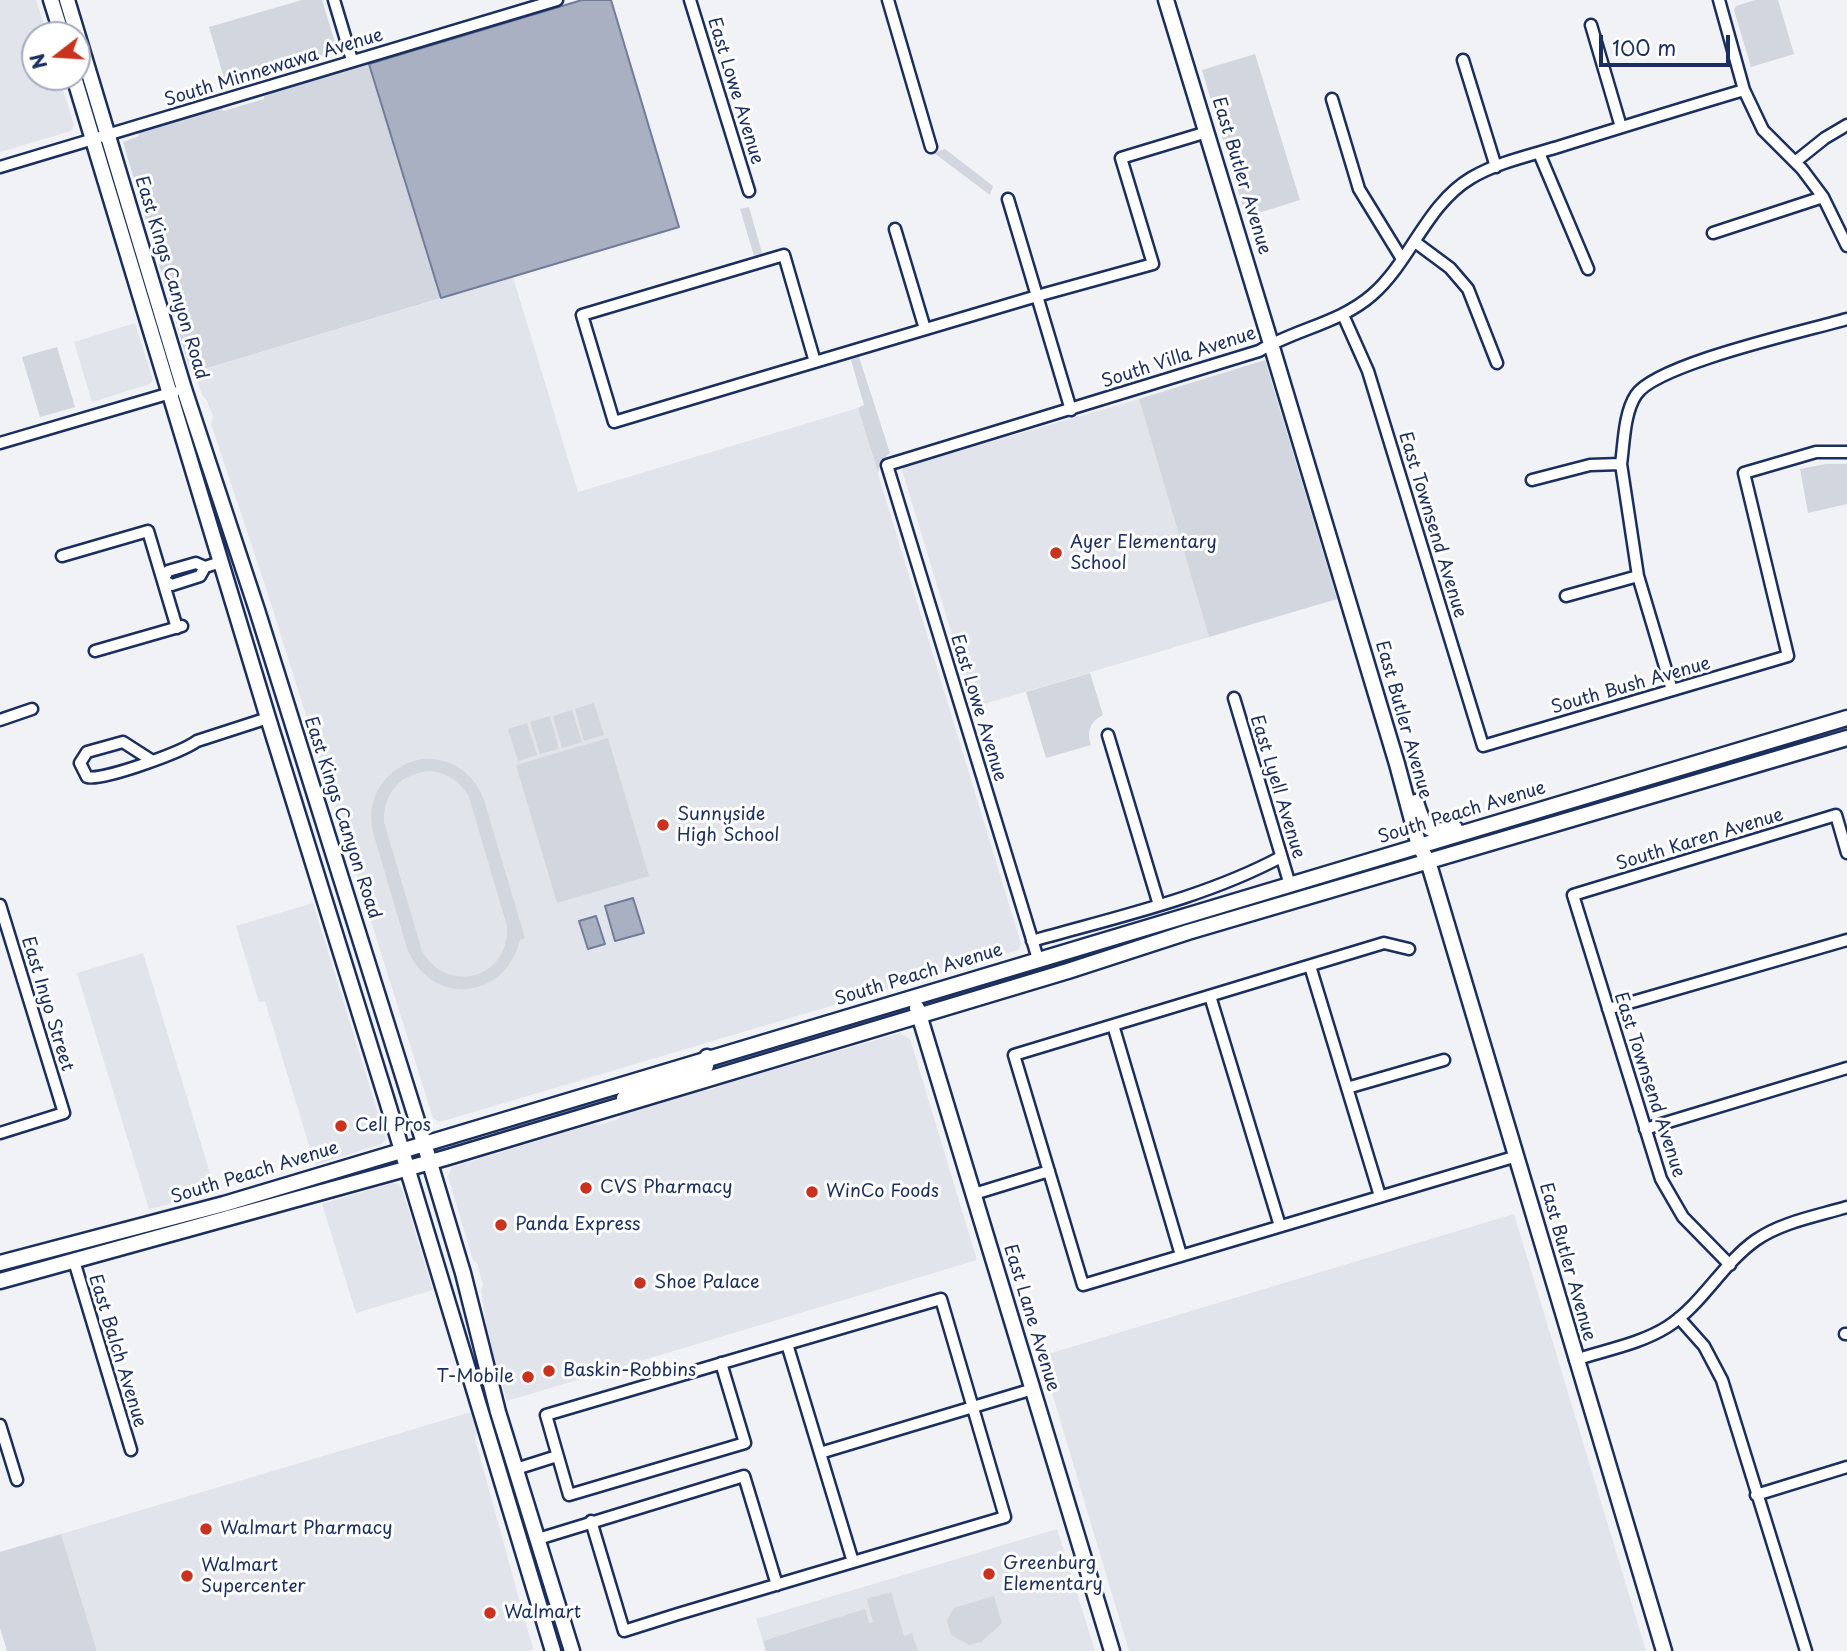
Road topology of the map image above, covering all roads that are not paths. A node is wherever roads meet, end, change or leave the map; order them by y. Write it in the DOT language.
graph roads {
  1 [pos="51,0"];
  2 [pos="67,0"];
  3 [pos="334,0"];
  4 [pos="557,0"];
  5 [pos="690,0"];
  6 [pos="888,0"];
  7 [pos="1166,0"];
  8 [pos="1718,0"];
  9 [pos="58,21"];
  10 [pos="1591,25"];
  11 [pos="352,60"];
  12 [pos="1463,60"];
  13 [pos="1744,90"];
  14 [pos="78,91"];
  15 [pos="1332,99"];
  16 [pos="1847,125"];
  17 [pos="1621,127"];
  18 [pos="1207,132"];
  19 [pos="108,136"];
  20 [pos="93,140"];
  21 [pos="931,147"];
  22 [pos="1539,153"];
  23 [pos="1795,162"];
  24 [pos="0,167"];
  25 [pos="1496,167"];
  26 [pos="749,191"];
  27 [pos="1823,197"];
  28 [pos="1008,199"];
  29 [pos="895,229"];
  30 [pos="1713,233"];
  31 [pos="1415,242"];
  32 [pos="1847,246"];
  33 [pos="1402,259"];
  34 [pos="1588,269"];
  35 [pos="1037,296"];
  36 [pos="1343,315"];
  37 [pos="1847,319"];
  38 [pos="926,329"];
  39 [pos="1272,344"];
  40 [pos="816,362"];
  41 [pos="1497,363"];
  42 [pos="184,389"];
  43 [pos="169,393"];
  44 [pos="1071,410"];
  45 [pos="0,443"];
  46 [pos="1847,452"];
  47 [pos="1622,464"];
  48 [pos="887,465"];
  49 [pos="1532,480"];
  50 [pos="62,556"];
  51 [pos="221,562"];
  52 [pos="1638,576"];
  53 [pos="163,580"];
  54 [pos="1566,596"];
  55 [pos="95,651"];
  56 [pos="1672,691"];
  57 [pos="1234,698"];
  58 [pos="33,709"];
  59 [pos="268,718"];
  60 [pos="1847,718"];
  61 [pos="0,720"];
  62 [pos="1108,735"];
  63 [pos="1847,736"];
  64 [pos="1483,746"];
  65 [pos="151,760"];
  66 [pos="1397,764"];
  67 [pos="1496,823"];
  68 [pos="1419,846"];
  69 [pos="1847,853"];
  70 [pos="1282,858"];
  71 [pos="1428,861"];
  72 [pos="1290,885"];
  73 [pos="1573,895"];
  74 [pos="0,905"];
  75 [pos="1159,905"];
  76 [pos="1847,940"];
  77 [pos="1032,941"];
  78 [pos="1409,949"];
  79 [pos="1038,959"];
  80 [pos="1310,966"];
  81 [pos="982,995"];
  82 [pos="914,996"];
  83 [pos="1210,996"];
  84 [pos="1608,1009"];
  85 [pos="919,1016"];
  86 [pos="816,1025"];
  87 [pos="1113,1025"];
  88 [pos="707,1057"];
  89 [pos="1444,1060"];
  90 [pos="1847,1068"];
  91 [pos="713,1077"];
  92 [pos="1347,1087"];
  93 [pos="605,1110"];
  94 [pos="1644,1129"];
  95 [pos="0,1133"];
  96 [pos="424,1143"];
  97 [pos="402,1150"];
  98 [pos="1517,1156"];
  99 [pos="430,1162"];
  100 [pos="408,1168"];
  101 [pos="1049,1171"];
  102 [pos="974,1194"];
  103 [pos="1380,1196"];
  104 [pos="224,1203"];
  105 [pos="1847,1207"];
  106 [pos="168,1219"];
  107 [pos="1280,1226"];
  108 [pos="156,1239"];
  109 [pos="41,1253"];
  110 [pos="1181,1255"];
  111 [pos="74,1261"];
  112 [pos="0,1263"];
  113 [pos="1730,1265"];
  114 [pos="0,1272"];
  115 [pos="0,1281"];
  116 [pos="1679,1318"];
  117 [pos="787,1344"];
  118 [pos="1575,1360"];
  119 [pos="721,1363"];
  120 [pos="1033,1389"];
  121 [pos="973,1407"];
  122 [pos="0,1424"];
  123 [pos="131,1450"];
  124 [pos="820,1453"];
  125 [pos="558,1456"];
  126 [pos="1847,1467"];
  127 [pos="516,1469"];
  128 [pos="18,1480"];
  129 [pos="1756,1495"];
  130 [pos="591,1521"];
  131 [pos="538,1539"];
  132 [pos="853,1562"];
  133 [pos="777,1585"];
  134 [pos="553,1651"];
  135 [pos="572,1651"];
  136 [pos="1112,1651"];
  137 [pos="1664,1651"];
  138 [pos="1805,1651"];
  1 -- 9 [label="main road"];
  2 -- 19 [label="main road, East Kings Canyon Road"];
  3 -- 11 [label="street"];
  4 -- 11 [label="street, South Minnewawa Avenue"];
  5 -- 26 [label="street, East Lowe Avenue"];
  6 -- 21 [label="street"];
  7 -- 18 [label="main road, East Butler Avenue"];
  8 -- 13 [label="street"];
  10 -- 17 [label="street"];
  11 -- 19 [label="street, South Minnewawa Avenue"];
  12 -- 25 [label="street"];
  13 -- 17 [label="street, South Villa Avenue"];
  13 -- 23 [label="street"];
  14 -- 20 [label="main road, East Kings Canyon Road"];
  15 -- 33 [label="street"];
  16 -- 23 [label="street"];
  17 -- 22 [label="street, South Villa Avenue"];
  18 -- 35 [label="street"];
  18 -- 39 [label="main road, East Butler Avenue"];
  19 -- 20 [label="street, South Minnewawa Avenue"];
  19 -- 42 [label="main road, East Kings Canyon Road"];
  20 -- 24 [label="street, South Minnewawa Avenue"];
  20 -- 43 [label="main road, East Kings Canyon Road"];
  22 -- 25 [label="street, South Villa Avenue"];
  22 -- 34 [label="street"];
  23 -- 27 [label="street"];
  25 -- 31 [label="street, South Villa Avenue"];
  27 -- 30 [label="street"];
  27 -- 32 [label="street"];
  28 -- 35 [label="street"];
  29 -- 38 [label="street"];
  31 -- 33 [label="street, South Villa Avenue"];
  31 -- 41 [label="street"];
  33 -- 36 [label="street, South Villa Avenue"];
  35 -- 38 [label="street"];
  35 -- 44 [label="street"];
  36 -- 39 [label="street, South Villa Avenue"];
  36 -- 64 [label="street, East Townsend Avenue"];
  37 -- 47 [label="street"];
  38 -- 40 [label="street"];
  39 -- 44 [label="street, South Villa Avenue"];
  39 -- 66 [label="main road, East Butler Avenue"];
  40 -- 40 [label="street"];
  42 -- 43 [label="street"];
  42 -- 96 [label="main road, East Kings Canyon Road"];
  43 -- 45 [label="street"];
  43 -- 51 [label="main road, East Kings Canyon Road"];
  44 -- 48 [label="street, South Villa Avenue"];
  46 -- 56 [label="street, South Bush Avenue"];
  47 -- 49 [label="street"];
  47 -- 52 [label="street"];
  48 -- 77 [label="street, East Lowe Avenue"];
  50 -- 53 [label="street"];
  51 -- 53 [label="street"];
  51 -- 59 [label="main road, East Kings Canyon Road"];
  52 -- 54 [label="street"];
  52 -- 56 [label="street"];
  53 -- 55 [label="street"];
  56 -- 64 [label="street, South Bush Avenue"];
  57 -- 70 [label="street, East Lyell Avenue"];
  58 -- 61 [label="street"];
  59 -- 65 [label="street"];
  59 -- 97 [label="main road, East Kings Canyon Road"];
  60 -- 67 [label="main road, South Peach Avenue"];
  62 -- 75 [label="street"];
  63 -- 71 [label="main road, South Peach Avenue"];
  65 -- 65 [label="street"];
  66 -- 67 [label="main road"];
  66 -- 68 [label="main road, East Butler Avenue"];
  67 -- 68 [label="main road, South Peach Avenue"];
  68 -- 71 [label="main road, East Butler Avenue"];
  68 -- 72 [label="main road, South Peach Avenue"];
  69 -- 73 [label="street, South Karen Avenue"];
  70 -- 72 [label="street, East Lyell Avenue"];
  70 -- 75 [label="street"];
  71 -- 81 [label="main road, South Peach Avenue"];
  71 -- 98 [label="main road, East Butler Avenue"];
  72 -- 79 [label="main road, South Peach Avenue"];
  73 -- 84 [label="street, East Townsend Avenue"];
  74 -- 95 [label="street, East Inyo Street"];
  75 -- 77 [label="street"];
  76 -- 84 [label="street"];
  77 -- 79 [label="street, East Lowe Avenue"];
  78 -- 80 [label="street"];
  79 -- 81 [label="main road"];
  79 -- 82 [label="main road, South Peach Avenue"];
  80 -- 83 [label="street"];
  80 -- 92 [label="street"];
  81 -- 85 [label="main road, South Peach Avenue"];
  82 -- 85 [label="main road, East Lane Avenue"];
  82 -- 86 [label="main road, South Peach Avenue"];
  83 -- 87 [label="street"];
  83 -- 107 [label="street"];
  84 -- 94 [label="street, East Townsend Avenue"];
  85 -- 91 [label="main road, South Peach Avenue"];
  85 -- 102 [label="main road, East Lane Avenue"];
  86 -- 88 [label="main road, South Peach Avenue"];
  86 -- 91 [label="main road"];
  87 -- 101 [label="street"];
  87 -- 110 [label="street"];
  88 -- 93 [label="main road"];
  88 -- 96 [label="main road, South Peach Avenue"];
  89 -- 92 [label="street"];
  90 -- 94 [label="street"];
  91 -- 93 [label="main road, South Peach Avenue"];
  92 -- 103 [label="street"];
  93 -- 99 [label="main road, South Peach Avenue"];
  94 -- 113 [label="street, East Townsend Avenue"];
  96 -- 97 [label="main road, South Peach Avenue"];
  96 -- 99 [label="main road, East Kings Canyon Road"];
  97 -- 100 [label="main road, East Kings Canyon Road"];
  97 -- 104 [label="main road, South Peach Avenue"];
  98 -- 103 [label="street"];
  98 -- 118 [label="main road, East Butler Avenue"];
  99 -- 100 [label="main road, South Peach Avenue"];
  99 -- 127 [label="main road, East Kings Canyon Road"];
  100 -- 108 [label="main road, South Peach Avenue"];
  100 -- 134 [label="main road, East Kings Canyon Road"];
  101 -- 102 [label="street"];
  101 -- 110 [label="street"];
  102 -- 120 [label="main road, East Lane Avenue"];
  103 -- 107 [label="street"];
  104 -- 106 [label="main road, South Peach Avenue"];
  104 -- 108 [label="main road"];
  105 -- 113 [label="street"];
  106 -- 109 [label="main road, South Peach Avenue"];
  106 -- 111 [label="main road"];
  107 -- 110 [label="street"];
  108 -- 111 [label="main road, South Peach Avenue"];
  109 -- 112 [label="main road, South Peach Avenue"];
  109 -- 114 [label="main road"];
  111 -- 115 [label="main road, South Peach Avenue"];
  111 -- 123 [label="street, East Balch Avenue"];
  113 -- 116 [label="street"];
  116 -- 118 [label="street"];
  116 -- 129 [label="street"];
  117 -- 119 [label="street"];
  117 -- 121 [label="street"];
  117 -- 124 [label="street"];
  118 -- 137 [label="main road, East Butler Avenue"];
  119 -- 125 [label="street"];
  119 -- 125 [label="street"];
  120 -- 121 [label="street"];
  120 -- 136 [label="main road, East Lane Avenue"];
  121 -- 124 [label="street"];
  121 -- 132 [label="street"];
  122 -- 128 [label="street"];
  124 -- 132 [label="street"];
  125 -- 127 [label="street"];
  126 -- 129 [label="street"];
  127 -- 131 [label="main road, East Kings Canyon Road"];
  129 -- 138 [label="street"];
  130 -- 131 [label="street"];
  130 -- 133 [label="street"];
  130 -- 133 [label="street"];
  131 -- 135 [label="main road, East Kings Canyon Road"];
  132 -- 133 [label="street"];
}
